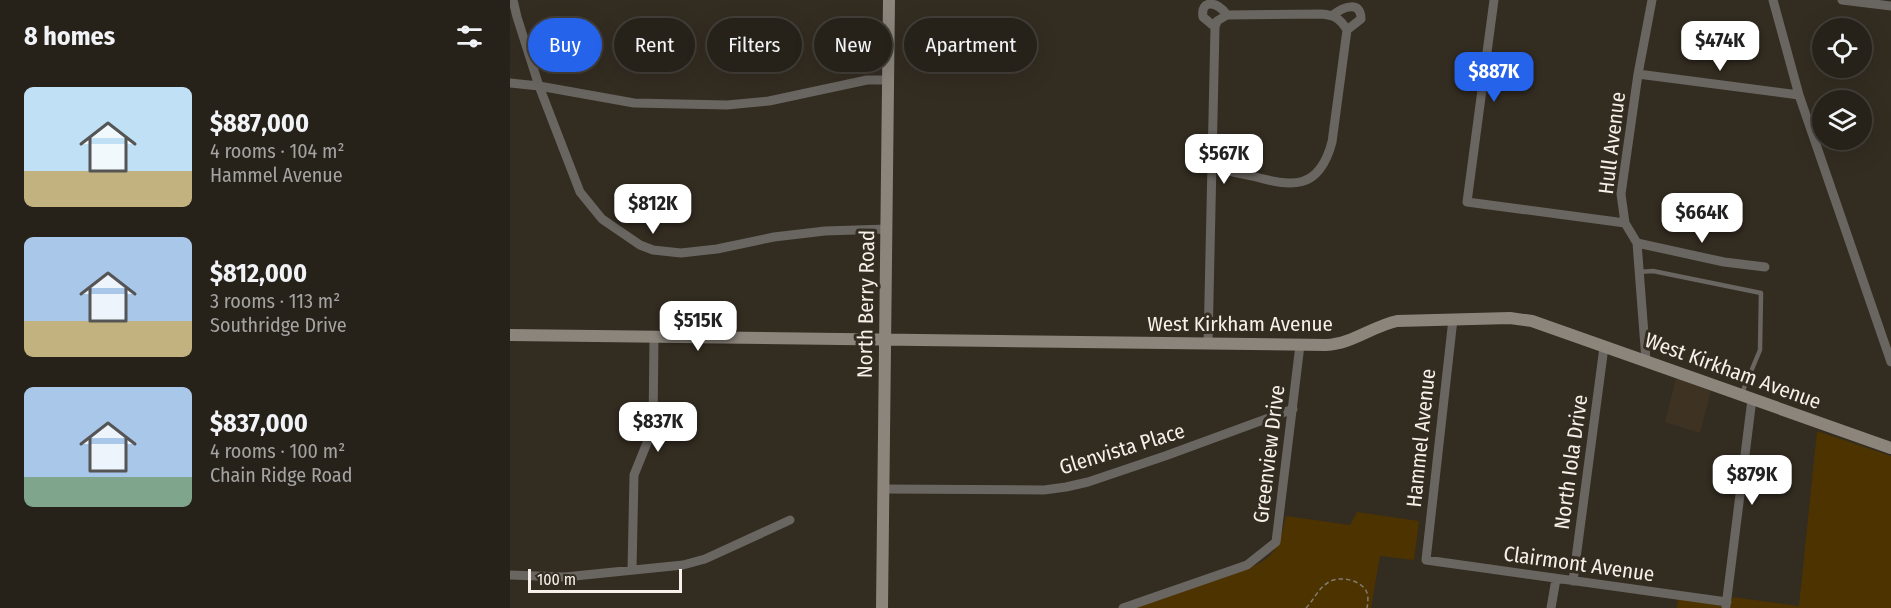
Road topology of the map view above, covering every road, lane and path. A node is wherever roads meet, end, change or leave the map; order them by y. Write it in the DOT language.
graph roads {
  1 [pos="513,0"];
  2 [pos="889,0"];
  3 [pos="1494,0"];
  4 [pos="1652,0"];
  5 [pos="1773,0"];
  6 [pos="1842,0"];
  7 [pos="1891,6"];
  8 [pos="1227,15"];
  9 [pos="1333,15"];
  10 [pos="1216,24"];
  11 [pos="1347,30"];
  12 [pos="1638,74"];
  13 [pos="888,80"];
  14 [pos="510,83"];
  15 [pos="539,86"];
  16 [pos="1799,95"];
  17 [pos="1211,166"];
  18 [pos="1625,223"];
  19 [pos="887,229"];
  20 [pos="1637,243"];
  21 [pos="1765,267"];
  22 [pos="1638,272"];
  23 [pos="1453,319"];
  24 [pos="510,335"];
  25 [pos="654,336"];
  26 [pos="885,340"];
  27 [pos="1208,344"];
  28 [pos="1300,345"];
  29 [pos="1604,347"];
  30 [pos="1646,360"];
  31 [pos="1891,362"];
  32 [pos="1746,397"];
  33 [pos="1293,409"];
  34 [pos="1891,448"];
  35 [pos="883,489"];
  36 [pos="790,520"];
  37 [pos="1426,560"];
  38 [pos="632,570"];
  39 [pos="510,575"];
  40 [pos="1556,579"];
  41 [pos="1573,581"];
  42 [pos="1726,605"];
  43 [pos="882,608"];
  44 [pos="1123,608"];
  45 [pos="1306,608"];
  46 [pos="1367,608"];
  47 [pos="1551,608"];
  1 -- 15 [label="street"];
  2 -- 13 [label="street, North Berry Road"];
  3 -- 18 [label="street"];
  4 -- 12 [label="street, Hull Avenue"];
  5 -- 16 [label="street"];
  6 -- 7 [label="street"];
  8 -- 9 [label="street"];
  8 -- 10 [label="street"];
  8 -- 10 [label="street"];
  9 -- 11 [label="street"];
  9 -- 11 [label="street"];
  10 -- 17 [label="street"];
  11 -- 17 [label="street"];
  12 -- 16 [label="street"];
  12 -- 18 [label="street, Hull Avenue"];
  13 -- 15 [label="street"];
  13 -- 19 [label="street, North Berry Road"];
  14 -- 15 [label="street"];
  15 -- 19 [label="street"];
  16 -- 31 [label="street"];
  17 -- 27 [label="street"];
  18 -- 20 [label="street, Hull Avenue"];
  19 -- 26 [label="street, North Berry Road"];
  20 -- 21 [label="street"];
  20 -- 22 [label="street, Hull Avenue"];
  22 -- 30 [label="street, Hull Avenue"];
  22 -- 32 [label="lane"];
  23 -- 28 [label="street, West Kirkham Avenue"];
  23 -- 29 [label="street, West Kirkham Avenue"];
  23 -- 37 [label="street, Hammel Avenue"];
  24 -- 25 [label="street, West Kirkham Avenue"];
  25 -- 26 [label="street, West Kirkham Avenue"];
  25 -- 38 [label="street"];
  26 -- 27 [label="street, West Kirkham Avenue"];
  26 -- 35 [label="street, North Berry Road"];
  27 -- 28 [label="street, West Kirkham Avenue"];
  28 -- 33 [label="street, Greenview Drive"];
  29 -- 30 [label="street, West Kirkham Avenue"];
  29 -- 41 [label="street, North Iola Drive"];
  30 -- 32 [label="street, West Kirkham Avenue"];
  32 -- 34 [label="street, West Kirkham Avenue"];
  32 -- 42 [label="street"];
  33 -- 35 [label="street, Glenvista Place"];
  33 -- 44 [label="street, Greenview Drive"];
  35 -- 43 [label="street, North Berry Road"];
  36 -- 38 [label="street"];
  37 -- 40 [label="street, Clairmont Avenue"];
  38 -- 39 [label="street"];
  40 -- 41 [label="street, Clairmont Avenue"];
  40 -- 47 [label="street"];
  41 -- 42 [label="street, Clairmont Avenue"];
  45 -- 46 [label="path"];
}
